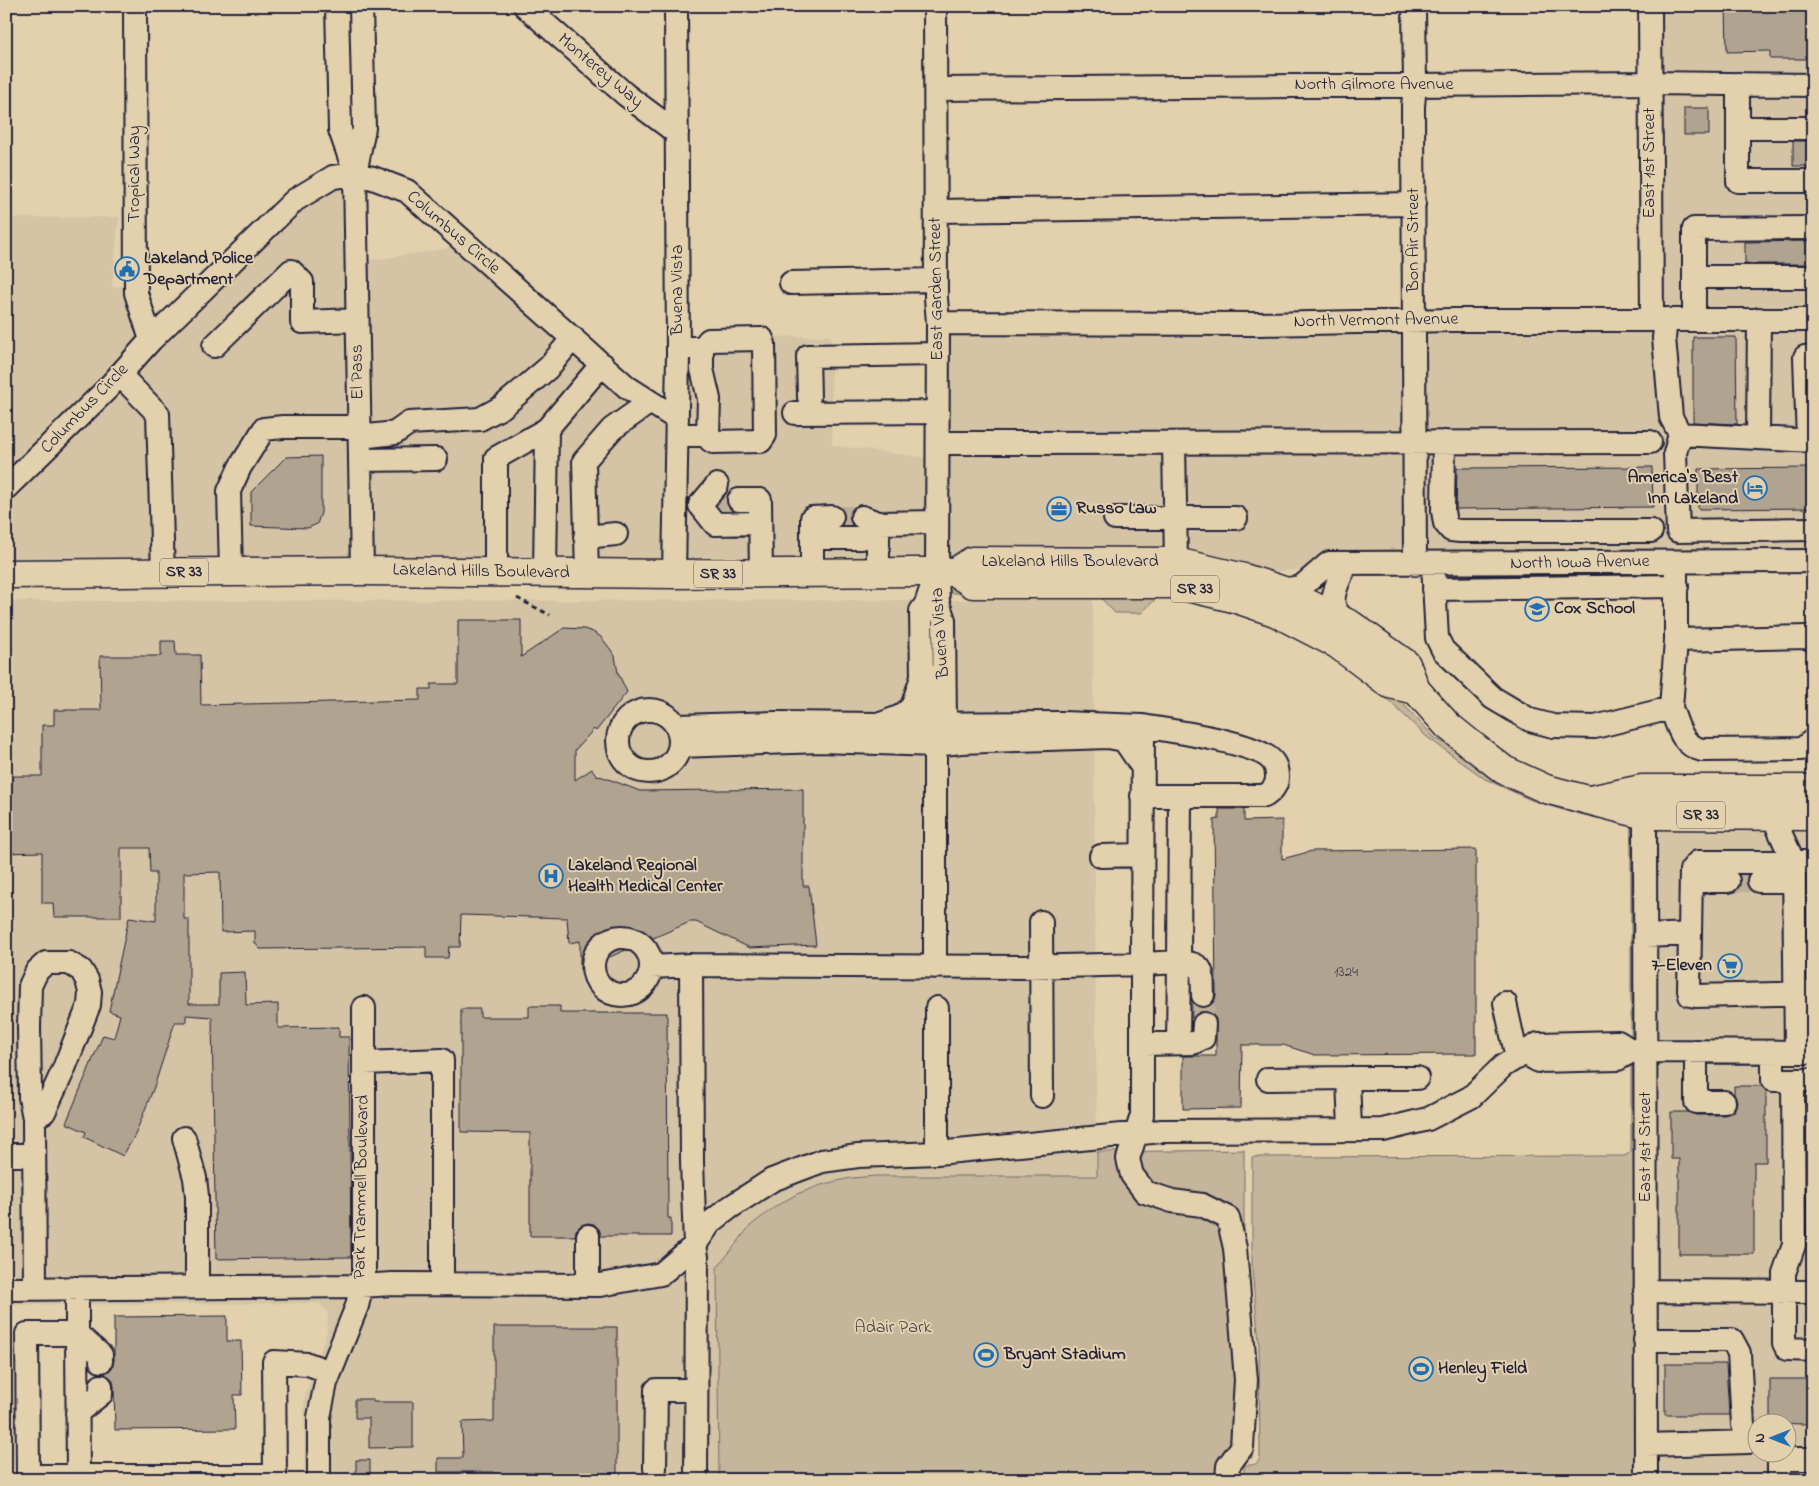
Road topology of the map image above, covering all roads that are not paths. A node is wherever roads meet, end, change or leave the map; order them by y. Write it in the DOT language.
graph roads {
  1 [pos="135,6"];
  2 [pos="337,6"];
  3 [pos="361,6"];
  4 [pos="525,6"];
  5 [pos="676,6"];
  6 [pos="935,6"];
  7 [pos="1414,6"];
  8 [pos="1650,6"];
  9 [pos="1650,83"];
  10 [pos="1738,84"];
  11 [pos="1813,84"];
  12 [pos="1415,85"];
  13 [pos="936,89"];
  14 [pos="1738,128"];
  15 [pos="1813,128"];
  16 [pos="677,133"];
  17 [pos="355,174"];
  18 [pos="1813,180"];
  19 [pos="1414,204"];
  20 [pos="936,211"];
  21 [pos="1813,228"];
  22 [pos="1694,277"];
  23 [pos="1813,277"];
  24 [pos="936,280"];
  25 [pos="791,283"];
  26 [pos="1659,319"];
  27 [pos="1694,319"];
  28 [pos="1759,319"];
  29 [pos="357,320"];
  30 [pos="1813,320"];
  31 [pos="1414,321"];
  32 [pos="938,323"];
  33 [pos="573,338"];
  34 [pos="151,340"];
  35 [pos="214,346"];
  36 [pos="678,348"];
  37 [pos="702,348"];
  38 [pos="938,354"];
  39 [pos="1813,358"];
  40 [pos="602,364"];
  41 [pos="120,375"];
  42 [pos="650,402"];
  43 [pos="938,412"];
  44 [pos="677,427"];
  45 [pos="547,429"];
  46 [pos="360,432"];
  47 [pos="1680,434"];
  48 [pos="708,435"];
  49 [pos="1758,438"];
  50 [pos="1811,441"];
  51 [pos="1414,442"];
  52 [pos="1444,442"];
  53 [pos="1650,442"];
  54 [pos="938,443"];
  55 [pos="1174,443"];
  56 [pos="436,459"];
  57 [pos="360,460"];
  58 [pos="6,488"];
  59 [pos="742,495"];
  60 [pos="675,511"];
  61 [pos="832,517"];
  62 [pos="1176,517"];
  63 [pos="1115,518"];
  64 [pos="1236,518"];
  65 [pos="870,520"];
  66 [pos="938,522"];
  67 [pos="760,523"];
  68 [pos="1813,529"];
  69 [pos="1651,531"];
  70 [pos="616,534"];
  71 [pos="586,537"];
  72 [pos="813,538"];
  73 [pos="1813,561"];
  74 [pos="1176,562"];
  75 [pos="1676,562"];
  76 [pos="1347,563"];
  77 [pos="1424,564"];
  78 [pos="11,571"];
  79 [pos="362,571"];
  80 [pos="230,572"];
  81 [pos="496,572"];
  82 [pos="545,572"];
  83 [pos="946,572"];
  84 [pos="163,573"];
  85 [pos="586,573"];
  86 [pos="812,573"];
  87 [pos="878,573"];
  88 [pos="674,574"];
  89 [pos="761,574"];
  90 [pos="1677,586"];
  91 [pos="1434,589"];
  92 [pos="1281,590"];
  93 [pos="926,604"];
  94 [pos="1351,625"];
  95 [pos="1676,640"];
  96 [pos="1813,640"];
  97 [pos="1416,690"];
  98 [pos="1671,708"];
  99 [pos="881,724"];
  100 [pos="937,724"];
  101 [pos="1143,726"];
  102 [pos="1813,740"];
  103 [pos="935,745"];
  104 [pos="1143,768"];
  105 [pos="1813,788"];
  106 [pos="1142,796"];
  107 [pos="1180,796"];
  108 [pos="1592,800"];
  109 [pos="1645,815"];
  110 [pos="1777,815"];
  111 [pos="1813,816"];
  112 [pos="1102,856"];
  113 [pos="1142,856"];
  114 [pos="1691,881"];
  115 [pos="1728,881"];
  116 [pos="1759,881"];
  117 [pos="1800,881"];
  118 [pos="1041,922"];
  119 [pos="1690,934"];
  120 [pos="1646,936"];
  121 [pos="1179,962"];
  122 [pos="1142,964"];
  123 [pos="691,965"];
  124 [pos="651,966"];
  125 [pos="935,966"];
  126 [pos="1040,967"];
  127 [pos="1204,994"];
  128 [pos="1804,994"];
  129 [pos="1505,1003"];
  130 [pos="364,1008"];
  131 [pos="937,1008"];
  132 [pos="1204,1024"];
  133 [pos="1178,1043"];
  134 [pos="1143,1044"];
  135 [pos="1639,1051"];
  136 [pos="1696,1051"];
  137 [pos="1521,1055"];
  138 [pos="364,1063"];
  139 [pos="1807,1064"];
  140 [pos="1348,1078"];
  141 [pos="1417,1078"];
  142 [pos="1268,1079"];
  143 [pos="1042,1096"];
  144 [pos="1724,1102"];
  145 [pos="34,1118"];
  146 [pos="1350,1130"];
  147 [pos="1136,1134"];
  148 [pos="184,1138"];
  149 [pos="938,1153"];
  150 [pos="6,1155"];
  151 [pos="34,1155"];
  152 [pos="1803,1162"];
  153 [pos="588,1236"];
  154 [pos="695,1245"];
  155 [pos="442,1284"];
  156 [pos="588,1285"];
  157 [pos="361,1286"];
  158 [pos="197,1287"];
  159 [pos="6,1288"];
  160 [pos="35,1288"];
  161 [pos="77,1288"];
  162 [pos="1645,1291"];
  163 [pos="1784,1292"];
  164 [pos="1813,1292"];
  165 [pos="77,1334"];
  166 [pos="1645,1340"];
  167 [pos="1813,1350"];
  168 [pos="101,1361"];
  169 [pos="330,1372"];
  170 [pos="101,1386"];
  171 [pos="696,1390"];
  172 [pos="78,1413"];
  173 [pos="1646,1445"];
  174 [pos="1813,1458"];
  175 [pos="1796,1461"];
  176 [pos="655,1468"];
  177 [pos="78,1476"];
  178 [pos="319,1480"];
  179 [pos="696,1480"];
  180 [pos="1227,1480"];
  181 [pos="1646,1480"];
  1 -- 34 [label="street, Tropical Way"];
  2 -- 17 [label="street, El Pass"];
  3 -- 17 [label="street, El Pass"];
  4 -- 16 [label="street, Monterey Way"];
  5 -- 16 [label="street, Buena Vista"];
  6 -- 13 [label="street, East Garden Street"];
  7 -- 12 [label="street, Bon Air Street"];
  8 -- 9 [label="street, East 1st Street"];
  9 -- 10 [label="street, North Gilmore Avenue"];
  9 -- 12 [label="street, North Gilmore Avenue"];
  9 -- 26 [label="street, East 1st Street"];
  10 -- 11 [label="street, North Gilmore Avenue"];
  10 -- 14 [label="street"];
  12 -- 13 [label="street, North Gilmore Avenue"];
  12 -- 19 [label="street, Bon Air Street"];
  13 -- 20 [label="street, East Garden Street"];
  14 -- 15 [label="street"];
  14 -- 18 [label="street"];
  16 -- 36 [label="street, Buena Vista"];
  17 -- 29 [label="street, El Pass"];
  17 -- 33 [label="street, Columbus Circle"];
  17 -- 34 [label="street, Columbus Circle"];
  19 -- 20 [label="street"];
  19 -- 31 [label="street, Bon Air Street"];
  20 -- 24 [label="street, East Garden Street"];
  21 -- 22 [label="street"];
  22 -- 23 [label="street"];
  22 -- 27 [label="street"];
  24 -- 25 [label="street"];
  24 -- 32 [label="street, East Garden Street"];
  26 -- 27 [label="street, North Vermont Avenue"];
  26 -- 31 [label="street, North Vermont Avenue"];
  26 -- 47 [label="street, East 1st Street"];
  27 -- 28 [label="street, North Vermont Avenue"];
  28 -- 30 [label="street, North Vermont Avenue"];
  28 -- 49 [label="street"];
  29 -- 35 [label="street"];
  29 -- 46 [label="street, El Pass"];
  31 -- 32 [label="street, North Vermont Avenue"];
  31 -- 51 [label="street, Bon Air Street"];
  32 -- 38 [label="street, East Garden Street"];
  33 -- 40 [label="street, Columbus Circle"];
  33 -- 46 [label="street"];
  34 -- 41 [label="street, Columbus Circle"];
  36 -- 37 [label="street"];
  36 -- 44 [label="street, Buena Vista"];
  37 -- 48 [label="street"];
  37 -- 48 [label="street"];
  38 -- 43 [label="street, East Garden Street"];
  38 -- 43 [label="street"];
  39 -- 50 [label="street"];
  40 -- 42 [label="street, Columbus Circle"];
  40 -- 45 [label="street"];
  41 -- 58 [label="street, Columbus Circle"];
  41 -- 84 [label="street"];
  42 -- 44 [label="street, Columbus Circle"];
  42 -- 71 [label="street"];
  43 -- 54 [label="street, East Garden Street"];
  44 -- 48 [label="street"];
  44 -- 60 [label="street, Buena Vista"];
  45 -- 81 [label="street"];
  45 -- 82 [label="street"];
  46 -- 57 [label="street, El Pass"];
  46 -- 80 [label="street"];
  47 -- 49 [label="street"];
  47 -- 68 [label="street"];
  49 -- 50 [label="street"];
  51 -- 52 [label="street"];
  51 -- 55 [label="street"];
  51 -- 77 [label="street, Bon Air Street"];
  52 -- 53 [label="street"];
  52 -- 69 [label="street"];
  54 -- 55 [label="street"];
  54 -- 66 [label="street, East Garden Street"];
  55 -- 62 [label="street"];
  56 -- 57 [label="street"];
  57 -- 79 [label="street, El Pass"];
  59 -- 67 [label="street"];
  60 -- 67 [label="street"];
  60 -- 88 [label="street, Buena Vista"];
  61 -- 72 [label="street"];
  62 -- 63 [label="street"];
  62 -- 64 [label="street"];
  62 -- 74 [label="street"];
  65 -- 66 [label="street"];
  65 -- 72 [label="street"];
  65 -- 87 [label="street"];
  66 -- 83 [label="street, East Garden Street"];
  67 -- 89 [label="street"];
  70 -- 71 [label="street"];
  71 -- 85 [label="street"];
  72 -- 86 [label="street"];
  73 -- 75 [label="street, North Iowa Avenue"];
  74 -- 83 [label="main road, Lakeland Hills Boulevard / SR 33"];
  74 -- 92 [label="main road, Lakeland Hills Boulevard / SR 33"];
  75 -- 77 [label="street, North Iowa Avenue"];
  75 -- 90 [label="street"];
  76 -- 77 [label="street, North Iowa Avenue"];
  76 -- 92 [label="street, North Iowa Avenue"];
  76 -- 94 [label="street"];
  77 -- 91 [label="street, Bon Air Street"];
  78 -- 84 [label="main road, Lakeland Hills Boulevard / SR 33"];
  79 -- 80 [label="main road, Lakeland Hills Boulevard / SR 33"];
  79 -- 81 [label="main road, Lakeland Hills Boulevard / SR 33"];
  80 -- 84 [label="main road, Lakeland Hills Boulevard / SR 33"];
  81 -- 82 [label="main road, Lakeland Hills Boulevard / SR 33"];
  82 -- 85 [label="main road, Lakeland Hills Boulevard / SR 33"];
  83 -- 87 [label="main road, Lakeland Hills Boulevard / SR 33"];
  83 -- 93 [label="street"];
  83 -- 97 [label="main road, Lakeland Hills Boulevard / SR 33"];
  83 -- 100 [label="street, Buena Vista"];
  85 -- 88 [label="main road, Lakeland Hills Boulevard / SR 33"];
  86 -- 87 [label="main road, Lakeland Hills Boulevard / SR 33"];
  86 -- 89 [label="main road, Lakeland Hills Boulevard / SR 33"];
  88 -- 89 [label="main road, Lakeland Hills Boulevard / SR 33"];
  90 -- 91 [label="street"];
  90 -- 95 [label="street"];
  91 -- 98 [label="street, Bon Air Street"];
  92 -- 94 [label="main road, Lakeland Hills Boulevard / SR 33"];
  93 -- 99 [label="street"];
  93 -- 100 [label="street"];
  94 -- 97 [label="main road, Lakeland Hills Boulevard / SR 33"];
  95 -- 96 [label="street"];
  95 -- 98 [label="street"];
  97 -- 108 [label="main road, Lakeland Hills Boulevard / SR 33"];
  98 -- 102 [label="street"];
  99 -- 100 [label="street"];
  99 -- 103 [label="street"];
  100 -- 101 [label="street"];
  100 -- 103 [label="street"];
  101 -- 104 [label="street"];
  101 -- 107 [label="street"];
  103 -- 104 [label="street"];
  103 -- 125 [label="street"];
  104 -- 106 [label="street"];
  105 -- 108 [label="main road, Lakeland Hills Boulevard / SR 33"];
  106 -- 107 [label="street"];
  106 -- 113 [label="street"];
  107 -- 121 [label="street"];
  108 -- 109 [label="main road, Lakeland Hills Boulevard / SR 33"];
  109 -- 110 [label="main road, Lakeland Hills Boulevard / SR 33"];
  109 -- 120 [label="street, East 1st Street"];
  110 -- 111 [label="main road, Lakeland Hills Boulevard / SR 33"];
  110 -- 117 [label="street"];
  112 -- 113 [label="street"];
  113 -- 122 [label="street"];
  114 -- 115 [label="street"];
  114 -- 117 [label="street"];
  114 -- 119 [label="street"];
  116 -- 117 [label="street"];
  117 -- 128 [label="street"];
  118 -- 126 [label="street"];
  119 -- 120 [label="street"];
  119 -- 128 [label="street"];
  120 -- 135 [label="street, East 1st Street"];
  121 -- 122 [label="street"];
  121 -- 127 [label="street"];
  121 -- 133 [label="street"];
  122 -- 126 [label="street"];
  122 -- 134 [label="street"];
  123 -- 124 [label="street"];
  123 -- 125 [label="street"];
  123 -- 154 [label="street"];
  125 -- 126 [label="street"];
  126 -- 143 [label="street"];
  128 -- 139 [label="street"];
  129 -- 137 [label="street"];
  130 -- 138 [label="street, Park Trammell Boulevard"];
  131 -- 149 [label="street"];
  132 -- 133 [label="street"];
  133 -- 134 [label="street"];
  134 -- 147 [label="street"];
  135 -- 136 [label="street"];
  135 -- 137 [label="street"];
  135 -- 162 [label="street, East 1st Street"];
  136 -- 139 [label="street"];
  136 -- 144 [label="street"];
  137 -- 146 [label="street"];
  138 -- 155 [label="street"];
  138 -- 157 [label="street, Park Trammell Boulevard"];
  139 -- 152 [label="street"];
  140 -- 141 [label="street"];
  140 -- 142 [label="street"];
  140 -- 146 [label="street"];
  145 -- 145 [label="street"];
  145 -- 151 [label="street"];
  146 -- 147 [label="street"];
  147 -- 149 [label="street"];
  147 -- 180 [label="street"];
  148 -- 158 [label="street"];
  149 -- 154 [label="street"];
  150 -- 151 [label="street"];
  151 -- 160 [label="street"];
  152 -- 163 [label="street"];
  153 -- 156 [label="street"];
  154 -- 156 [label="street"];
  154 -- 171 [label="street"];
  155 -- 156 [label="street"];
  155 -- 157 [label="street"];
  157 -- 158 [label="street"];
  157 -- 169 [label="street, Park Trammell Boulevard"];
  158 -- 161 [label="street"];
  159 -- 160 [label="street"];
  160 -- 161 [label="street"];
  161 -- 165 [label="street"];
  162 -- 163 [label="street"];
  162 -- 166 [label="street, East 1st Street"];
  163 -- 164 [label="street"];
  163 -- 167 [label="street"];
  165 -- 168 [label="street"];
  165 -- 172 [label="street"];
  165 -- 177 [label="street"];
  166 -- 173 [label="street, East 1st Street"];
  166 -- 173 [label="street"];
  169 -- 177 [label="street"];
  169 -- 178 [label="street, Park Trammell Boulevard"];
  170 -- 172 [label="street"];
  171 -- 176 [label="street"];
  171 -- 179 [label="street"];
  172 -- 177 [label="street"];
  173 -- 181 [label="street, East 1st Street"];
  174 -- 175 [label="street"];
}
